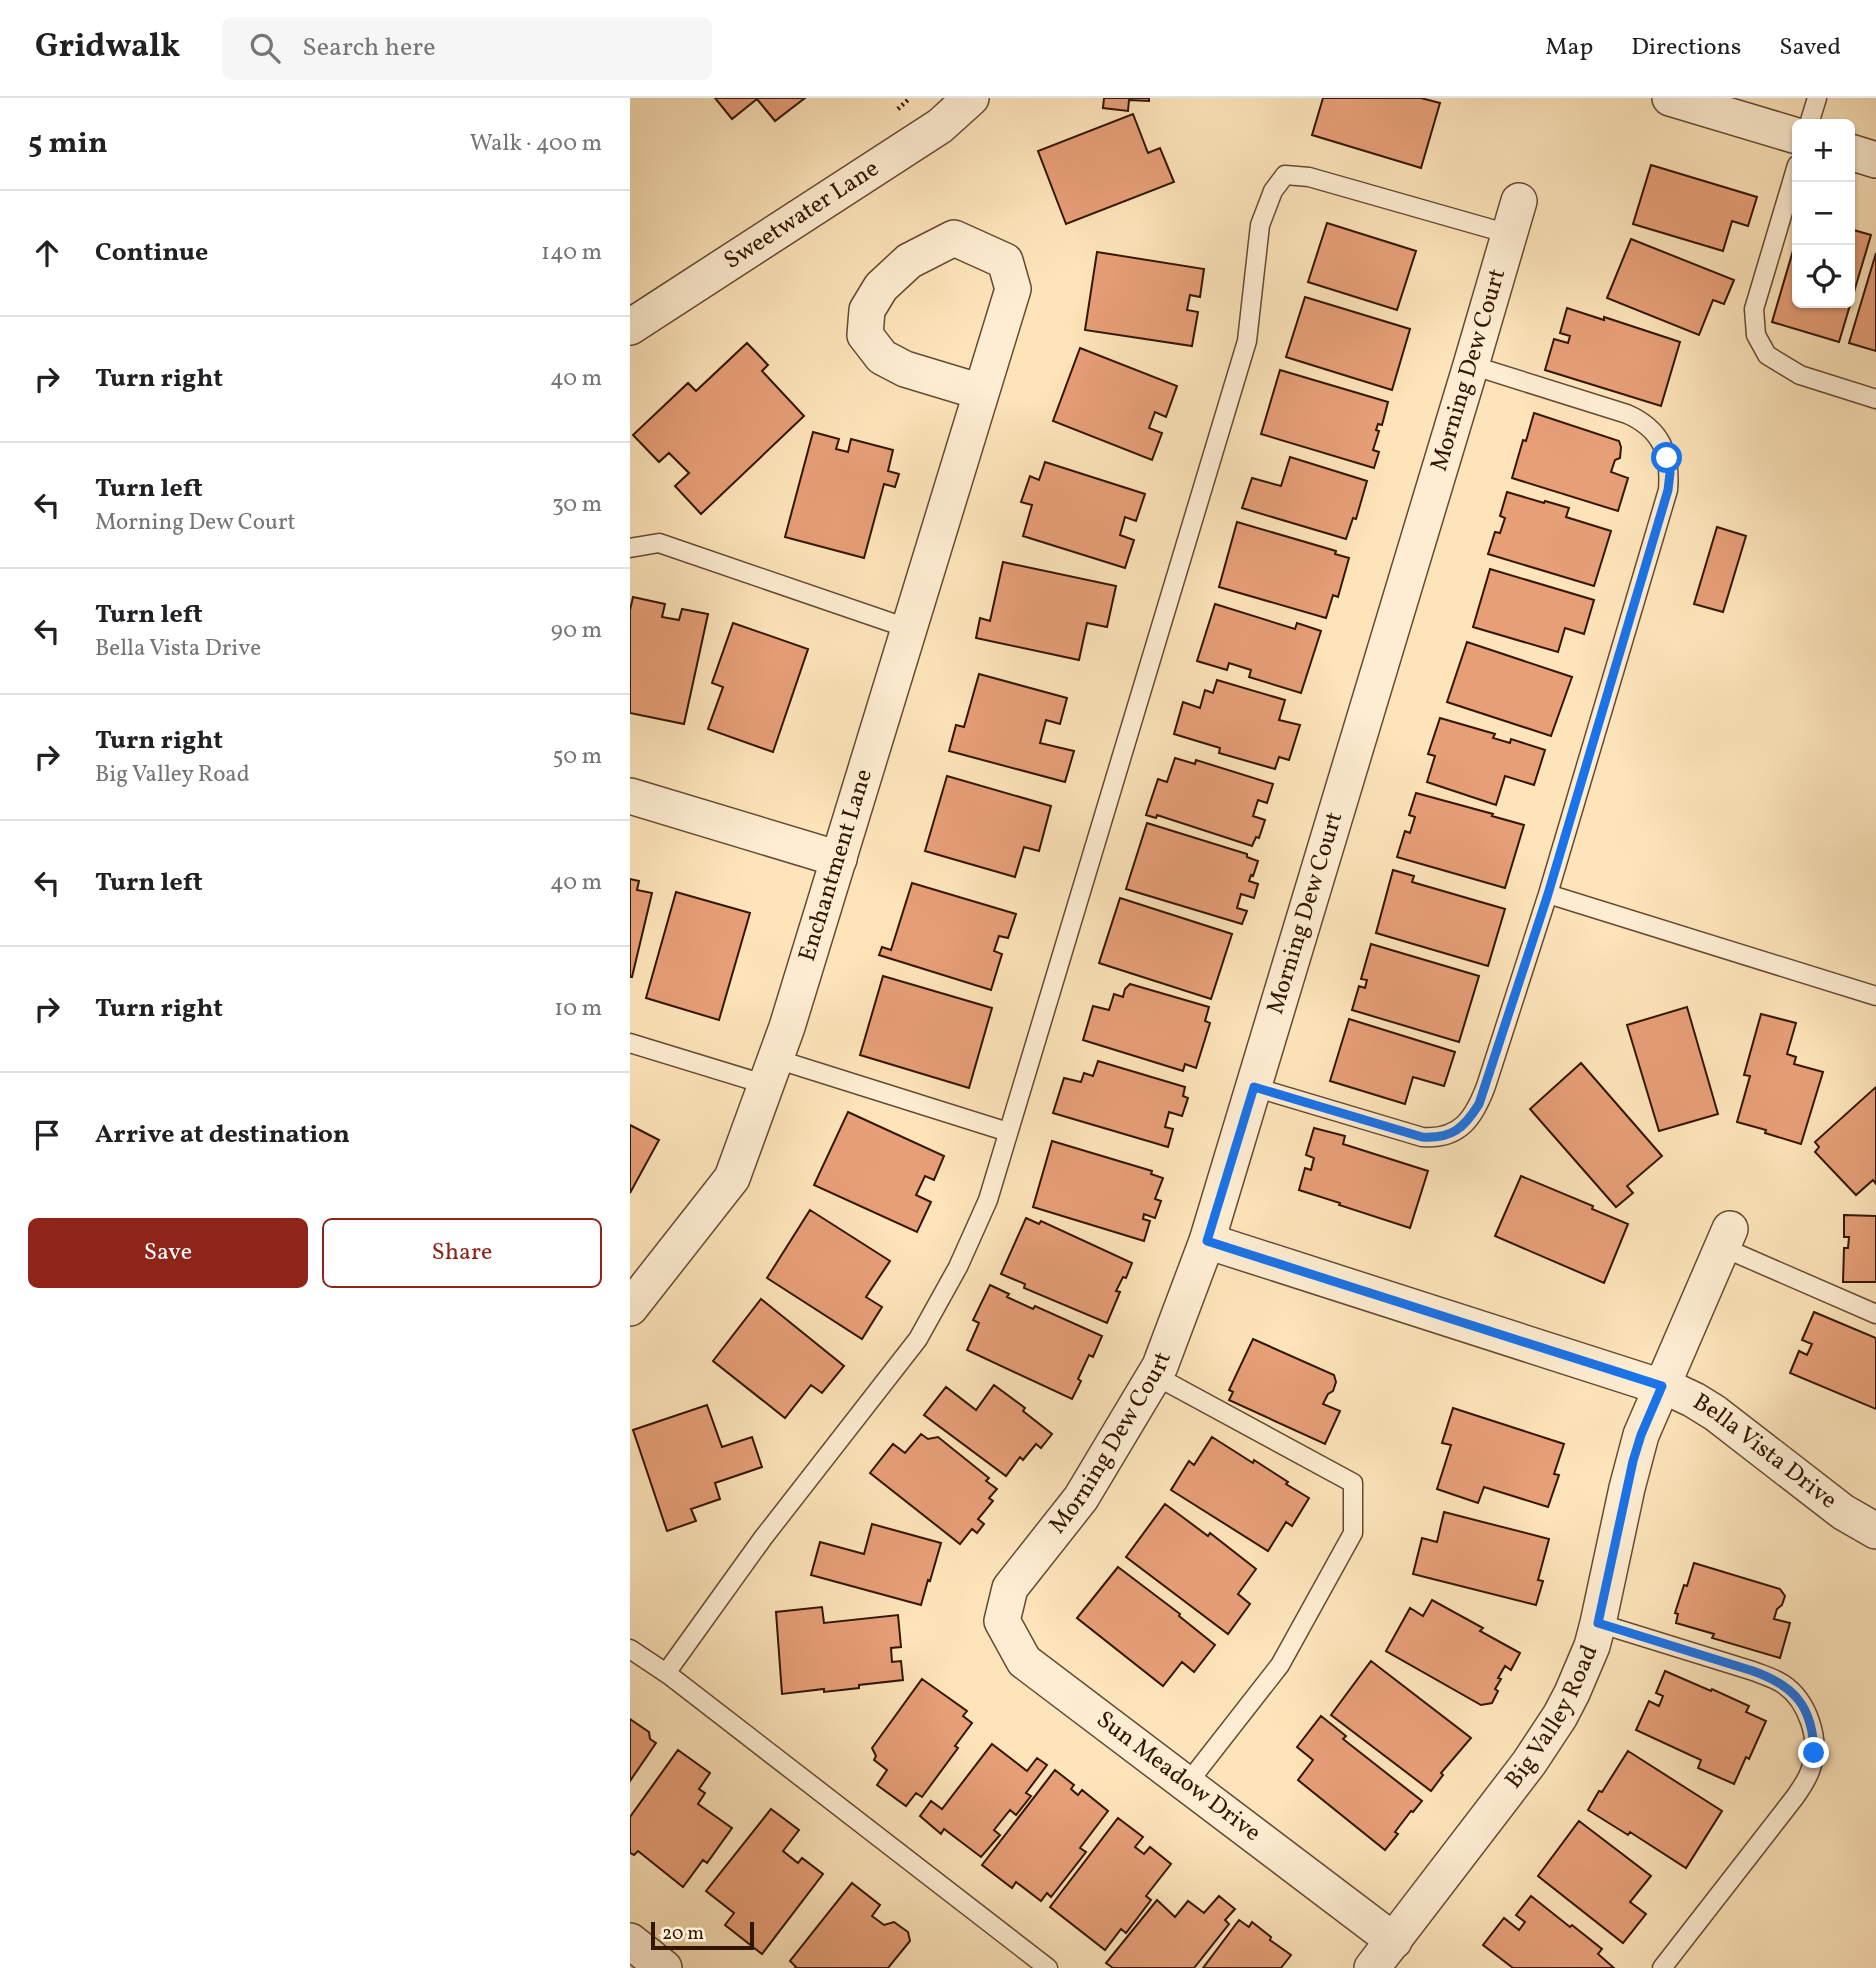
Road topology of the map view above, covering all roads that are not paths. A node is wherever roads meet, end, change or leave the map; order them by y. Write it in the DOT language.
graph roads {
  1 [pos="971,98"];
  2 [pos="1670,98"];
  3 [pos="1817,98"];
  4 [pos="1811,119"];
  5 [pos="1792,135"];
  6 [pos="1855,154"];
  7 [pos="1876,160"];
  8 [pos="1792,182"];
  9 [pos="1514,218"];
  10 [pos="630,327"];
  11 [pos="1471,365"];
  12 [pos="981,392"];
  13 [pos="1876,399"];
  14 [pos="630,548"];
  15 [pos="910,629"];
  16 [pos="630,796"];
  17 [pos="839,859"];
  18 [pos="1548,894"];
  19 [pos="1876,996"];
  20 [pos="630,1043"];
  21 [pos="771,1072"];
  22 [pos="1254,1087"];
  23 [pos="1008,1132"];
  24 [pos="1726,1238"];
  25 [pos="1207,1241"];
  26 [pos="630,1308"];
  27 [pos="1876,1314"];
  28 [pos="1154,1376"];
  29 [pos="1662,1386"];
  30 [pos="1876,1531"];
  31 [pos="1010,1588"];
  32 [pos="1598,1623"];
  33 [pos="630,1649"];
  34 [pos="666,1673"];
  35 [pos="1187,1784"];
  36 [pos="630,1941"];
  37 [pos="1394,1941"];
  38 [pos="664,1968"];
  39 [pos="1048,1968"];
  40 [pos="1372,1968"];
  41 [pos="1662,1968"];
  1 -- 10 [label="street, Sweetwater Lane"];
  2 -- 5 [label="street"];
  3 -- 4 [label="lane"];
  6 -- 7 [label="street"];
  8 -- 13 [label="lane"];
  9 -- 11 [label="street, Morning Dew Court"];
  9 -- 23 [label="lane"];
  11 -- 18 [label="lane"];
  11 -- 22 [label="street, Morning Dew Court"];
  12 -- 12 [label="street, Enchantment Lane"];
  12 -- 15 [label="street, Enchantment Lane"];
  14 -- 15 [label="lane"];
  15 -- 17 [label="street, Enchantment Lane"];
  16 -- 17 [label="street"];
  17 -- 21 [label="street, Enchantment Lane"];
  18 -- 19 [label="lane"];
  18 -- 22 [label="lane"];
  20 -- 21 [label="lane"];
  21 -- 23 [label="lane"];
  21 -- 26 [label="street, Enchantment Lane"];
  22 -- 25 [label="street, Morning Dew Court"];
  23 -- 34 [label="lane"];
  24 -- 27 [label="lane"];
  24 -- 29 [label="street, Big Valley Road"];
  25 -- 28 [label="street, Morning Dew Court"];
  25 -- 29 [label="street, Bella Vista Drive"];
  28 -- 31 [label="street, Morning Dew Court"];
  28 -- 35 [label="lane"];
  29 -- 30 [label="street, Bella Vista Drive"];
  29 -- 32 [label="street, Big Valley Road"];
  31 -- 35 [label="street, Sun Meadow Drive"];
  32 -- 37 [label="street, Big Valley Road"];
  32 -- 41 [label="lane"];
  33 -- 34 [label="lane"];
  34 -- 39 [label="lane"];
  35 -- 37 [label="street, Sun Meadow Drive"];
  36 -- 38 [label="street"];
  37 -- 40 [label="street, Big Valley Road"];
}
